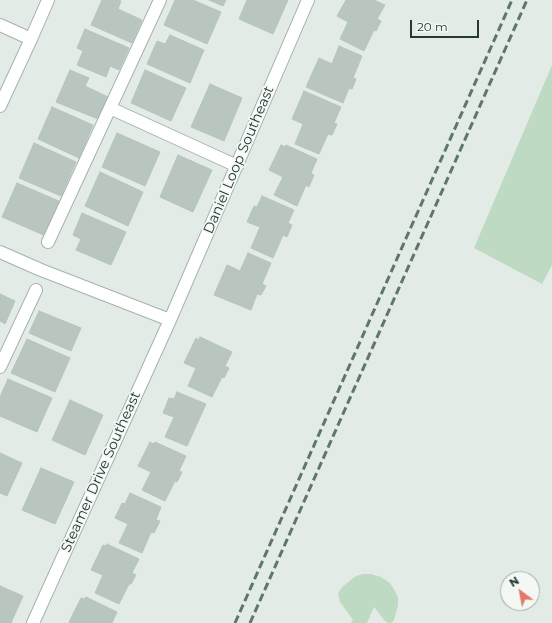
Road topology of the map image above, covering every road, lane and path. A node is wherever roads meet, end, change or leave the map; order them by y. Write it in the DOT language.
graph roads {
  1 [pos="48,0"];
  2 [pos="160,0"];
  3 [pos="308,0"];
  4 [pos="0,25"];
  5 [pos="31,39"];
  6 [pos="0,106"];
  7 [pos="110,108"];
  8 [pos="237,166"];
  9 [pos="48,242"];
  10 [pos="0,252"];
  11 [pos="36,290"];
  12 [pos="170,320"];
  13 [pos="0,367"];
  14 [pos="33,623"];
  1 -- 5 [label="street"];
  2 -- 7 [label="street"];
  3 -- 8 [label="street, Daniel Loop Southeast"];
  4 -- 5 [label="street"];
  5 -- 6 [label="street"];
  7 -- 8 [label="street"];
  7 -- 9 [label="street"];
  8 -- 12 [label="street, Daniel Loop Southeast"];
  10 -- 12 [label="street"];
  11 -- 13 [label="street"];
  12 -- 14 [label="street, Steamer Drive Southeast"];
}
